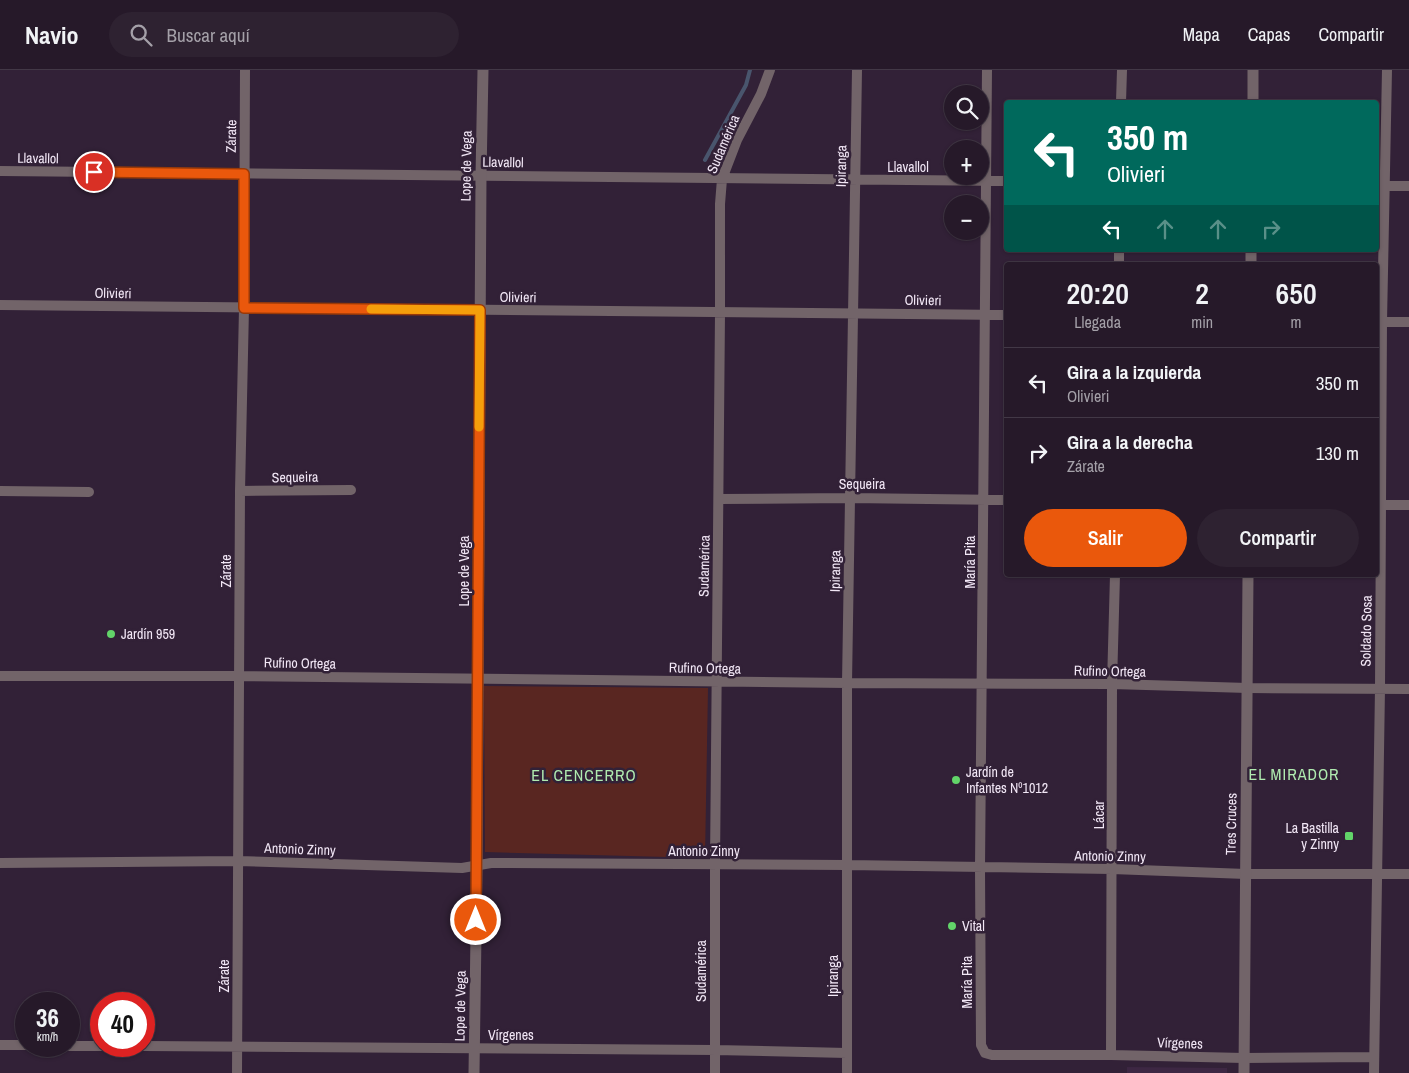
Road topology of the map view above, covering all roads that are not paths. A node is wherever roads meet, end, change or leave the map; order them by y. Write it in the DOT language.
graph roads {
  1 [pos="246,70"];
  2 [pos="483,70"];
  3 [pos="770,70"];
  4 [pos="857,70"];
  5 [pos="987,70"];
  6 [pos="1122,70"];
  7 [pos="1253,70"];
  8 [pos="1387,70"];
  9 [pos="1121,100"];
  10 [pos="1253,100"];
  11 [pos="986,140"];
  12 [pos="0,171"];
  13 [pos="244,174"];
  14 [pos="481,176"];
  15 [pos="722,179"];
  16 [pos="855,180"];
  17 [pos="944,181"];
  18 [pos="989,181"];
  19 [pos="1004,181"];
  20 [pos="986,185"];
  21 [pos="1381,186"];
  22 [pos="1409,186"];
  23 [pos="0,305"];
  24 [pos="244,308"];
  25 [pos="480,310"];
  26 [pos="720,313"];
  27 [pos="853,313"];
  28 [pos="985,314"];
  29 [pos="1004,315"];
  30 [pos="1379,322"];
  31 [pos="1409,322"];
  32 [pos="350,490"];
  33 [pos="0,491"];
  34 [pos="240,491"];
  35 [pos="89,492"];
  36 [pos="850,498"];
  37 [pos="718,499"];
  38 [pos="984,499"];
  39 [pos="1004,500"];
  40 [pos="1379,505"];
  41 [pos="1409,505"];
  42 [pos="1115,577"];
  43 [pos="1248,577"];
  44 [pos="0,676"];
  45 [pos="240,676"];
  46 [pos="478,679"];
  47 [pos="717,682"];
  48 [pos="847,683"];
  49 [pos="983,683"];
  50 [pos="1112,684"];
  51 [pos="1248,688"];
  52 [pos="1380,688"];
  53 [pos="1409,689"];
  54 [pos="238,861"];
  55 [pos="0,863"];
  56 [pos="477,865"];
  57 [pos="715,865"];
  58 [pos="847,865"];
  59 [pos="980,868"];
  60 [pos="1112,869"];
  61 [pos="1376,873"];
  62 [pos="1246,874"];
  63 [pos="1409,874"];
  64 [pos="0,1045"];
  65 [pos="15,1045"];
  66 [pos="155,1046"];
  67 [pos="237,1047"];
  68 [pos="475,1048"];
  69 [pos="715,1050"];
  70 [pos="847,1053"];
  71 [pos="985,1053"];
  72 [pos="1111,1055"];
  73 [pos="1374,1057"];
  74 [pos="1244,1058"];
  75 [pos="237,1073"];
  76 [pos="474,1073"];
  77 [pos="715,1073"];
  78 [pos="847,1073"];
  79 [pos="1244,1073"];
  80 [pos="1374,1073"];
  1 -- 13 [label="street, Zárate"];
  2 -- 14 [label="street, Lope de Vega"];
  3 -- 15 [label="street, Sudamérica"];
  4 -- 16 [label="street, Ipiranga"];
  5 -- 11 [label="street, María Pita"];
  6 -- 9 [label="street"];
  7 -- 10 [label="street"];
  8 -- 21 [label="street, Soldado Sosa"];
  12 -- 13 [label="street, Llavallol"];
  13 -- 14 [label="street, Llavallol"];
  13 -- 24 [label="street, Zárate"];
  14 -- 15 [label="street, Llavallol"];
  14 -- 25 [label="street, Lope de Vega"];
  15 -- 16 [label="street, Llavallol"];
  15 -- 26 [label="street, Sudamérica"];
  16 -- 17 [label="street, Llavallol"];
  16 -- 27 [label="street, Ipiranga"];
  18 -- 19 [label="street, Llavallol"];
  20 -- 28 [label="street, María Pita"];
  21 -- 22 [label="street"];
  21 -- 30 [label="street, Soldado Sosa"];
  23 -- 24 [label="street, Olivieri"];
  24 -- 25 [label="street, Olivieri"];
  24 -- 34 [label="street, Zárate"];
  25 -- 26 [label="street, Olivieri"];
  25 -- 46 [label="street, Lope de Vega"];
  26 -- 27 [label="street, Olivieri"];
  26 -- 37 [label="street, Sudamérica"];
  27 -- 28 [label="street, Olivieri"];
  27 -- 36 [label="street, Ipiranga"];
  28 -- 29 [label="street, Olivieri"];
  28 -- 38 [label="street, María Pita"];
  30 -- 31 [label="street"];
  30 -- 40 [label="street, Soldado Sosa"];
  32 -- 34 [label="street, Sequeira"];
  33 -- 35 [label="street"];
  34 -- 45 [label="street, Zárate"];
  36 -- 37 [label="street, Sequeira"];
  36 -- 38 [label="street, Sequeira"];
  36 -- 48 [label="street, Ipiranga"];
  37 -- 47 [label="street, Sudamérica"];
  38 -- 39 [label="street, Sequeira"];
  38 -- 49 [label="street, María Pita"];
  40 -- 41 [label="street"];
  40 -- 52 [label="street, Soldado Sosa"];
  42 -- 50 [label="street, Lácar"];
  43 -- 51 [label="street, Tres Cruces"];
  44 -- 45 [label="street, Rufino Ortega"];
  45 -- 46 [label="street, Rufino Ortega"];
  45 -- 54 [label="street, Zárate"];
  46 -- 47 [label="street, Rufino Ortega"];
  46 -- 56 [label="street, Lope de Vega"];
  47 -- 48 [label="street, Rufino Ortega"];
  47 -- 57 [label="street, Sudamérica"];
  48 -- 49 [label="street, Rufino Ortega"];
  48 -- 58 [label="street, Ipiranga"];
  49 -- 50 [label="street, Rufino Ortega"];
  49 -- 59 [label="street, María Pita"];
  50 -- 51 [label="street, Rufino Ortega"];
  50 -- 60 [label="street, Lácar"];
  51 -- 52 [label="street, Rufino Ortega"];
  51 -- 62 [label="street, Tres Cruces"];
  52 -- 53 [label="street, Rufino Ortega"];
  52 -- 61 [label="street, Soldado Sosa"];
  54 -- 55 [label="street, Antonio Zinny"];
  54 -- 56 [label="street, Antonio Zinny"];
  54 -- 67 [label="street, Zárate"];
  56 -- 57 [label="street, Antonio Zinny"];
  56 -- 68 [label="street, Lope de Vega"];
  57 -- 58 [label="street, Antonio Zinny"];
  57 -- 69 [label="street, Sudamérica"];
  58 -- 59 [label="street, Antonio Zinny"];
  58 -- 70 [label="street, Ipiranga"];
  59 -- 60 [label="street, Antonio Zinny"];
  59 -- 71 [label="street, María Pita"];
  60 -- 62 [label="street, Antonio Zinny"];
  60 -- 72 [label="street, Lácar"];
  61 -- 62 [label="street, Antonio Zinny"];
  61 -- 63 [label="street, Antonio Zinny"];
  61 -- 73 [label="street, Soldado Sosa"];
  62 -- 74 [label="street, Tres Cruces"];
  64 -- 65 [label="street"];
  66 -- 67 [label="street, Vírgenes"];
  67 -- 68 [label="street, Vírgenes"];
  67 -- 75 [label="street, Zárate"];
  68 -- 69 [label="street, Vírgenes"];
  68 -- 76 [label="street, Lope de Vega"];
  69 -- 70 [label="street, Vírgenes"];
  69 -- 77 [label="street, Sudamérica"];
  70 -- 78 [label="street, Ipiranga"];
  71 -- 72 [label="street, Vírgenes"];
  72 -- 74 [label="street, Vírgenes"];
  73 -- 74 [label="street, Vírgenes"];
  73 -- 80 [label="street, Soldado Sosa"];
  74 -- 79 [label="street, Tres Cruces"];
}
